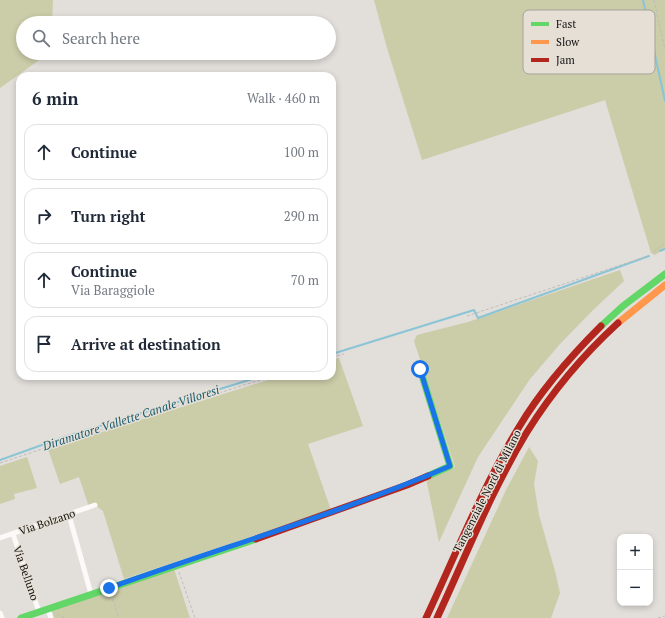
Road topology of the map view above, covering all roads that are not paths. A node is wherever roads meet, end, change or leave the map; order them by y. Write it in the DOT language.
graph roads {
  1 [pos="665,274"];
  2 [pos="665,286"];
  3 [pos="420,369"];
  4 [pos="95,505"];
  5 [pos="69,515"];
  6 [pos="13,534"];
  7 [pos="0,538"];
  8 [pos="91,594"];
  9 [pos="48,609"];
  10 [pos="39,612"];
  11 [pos="0,613"];
  12 [pos="2,618"];
  13 [pos="21,618"];
  14 [pos="51,618"];
  15 [pos="426,618"];
  16 [pos="437,618"];
  1 -- 15 [label="main road, Tangenziale Nord di Milano"];
  2 -- 16 [label="main road, Tangenziale Nord di Milano"];
  3 -- 8 [label="main road"];
  4 -- 5 [label="street, Via Bolzano"];
  5 -- 6 [label="street, Via Bolzano"];
  5 -- 8 [label="street"];
  6 -- 7 [label="street, Via Bolzano"];
  6 -- 10 [label="street, Via Belluno"];
  8 -- 9 [label="main road"];
  9 -- 10 [label="main road"];
  9 -- 14 [label="street"];
  10 -- 13 [label="main road"];
  11 -- 12 [label="street"];
}
